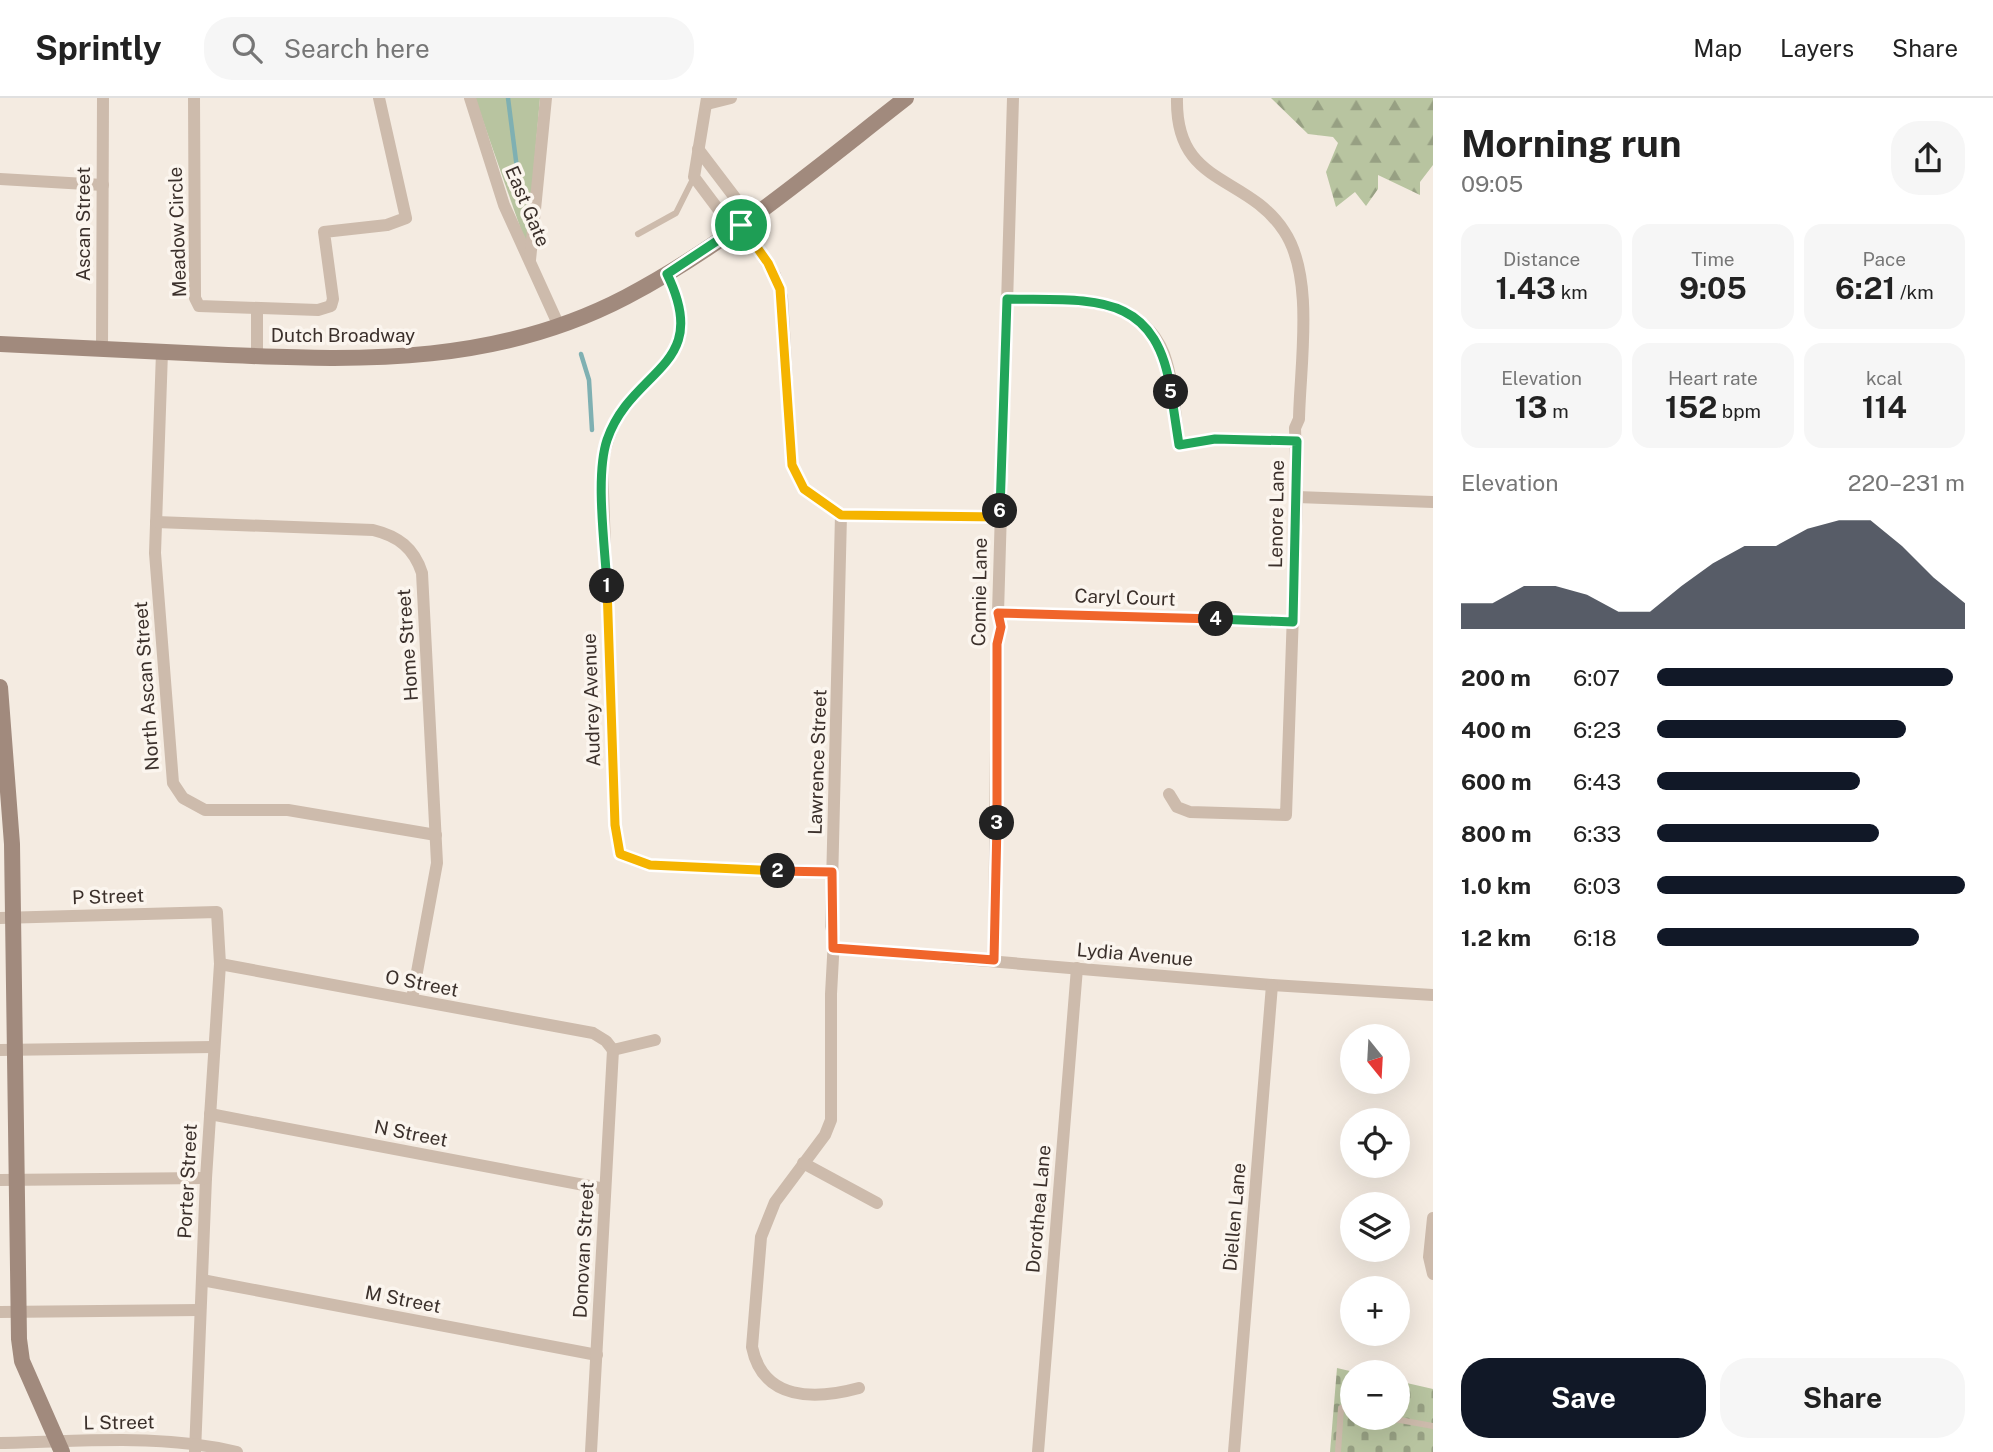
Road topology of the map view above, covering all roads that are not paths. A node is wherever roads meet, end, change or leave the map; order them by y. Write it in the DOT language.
graph roads {
  1 [pos="103,98"];
  2 [pos="194,98"];
  3 [pos="379,98"];
  4 [pos="470,98"];
  5 [pos="546,98"];
  6 [pos="731,98"];
  7 [pos="906,98"];
  8 [pos="1013,98"];
  9 [pos="1177,98"];
  10 [pos="707,101"];
  11 [pos="698,149"];
  12 [pos="694,177"];
  13 [pos="0,179"];
  14 [pos="103,185"];
  15 [pos="741,225"];
  16 [pos="638,234"];
  17 [pos="530,261"];
  18 [pos="667,274"];
  19 [pos="1007,299"];
  20 [pos="257,310"];
  21 [pos="559,326"];
  22 [pos="0,344"];
  23 [pos="102,350"];
  24 [pos="162,352"];
  25 [pos="257,356"];
  26 [pos="1297,441"];
  27 [pos="1297,498"];
  28 [pos="1433,502"];
  29 [pos="841,515"];
  30 [pos="999,517"];
  31 [pos="156,522"];
  32 [pos="998,613"];
  33 [pos="1293,622"];
  34 [pos="0,687"];
  35 [pos="3,769"];
  36 [pos="1169,794"];
  37 [pos="436,835"];
  38 [pos="832,872"];
  39 [pos="217,912"];
  40 [pos="7,918"];
  41 [pos="833,948"];
  42 [pos="994,960"];
  43 [pos="220,964"];
  44 [pos="1077,968"];
  45 [pos="1272,985"];
  46 [pos="1433,995"];
  47 [pos="412,999"];
  48 [pos="655,1040"];
  49 [pos="213,1047"];
  50 [pos="8,1050"];
  51 [pos="612,1050"];
  52 [pos="210,1114"];
  53 [pos="803,1163"];
  54 [pos="206,1178"];
  55 [pos="0,1180"];
  56 [pos="18,1180"];
  57 [pos="605,1189"];
  58 [pos="877,1203"];
  59 [pos="1433,1218"];
  60 [pos="1433,1274"];
  61 [pos="202,1280"];
  62 [pos="200,1310"];
  63 [pos="0,1312"];
  64 [pos="20,1312"];
  65 [pos="597,1354"];
  66 [pos="859,1388"];
  67 [pos="1410,1422"];
  68 [pos="1340,1423"];
  69 [pos="1433,1426"];
  70 [pos="0,1443"];
  71 [pos="59,1447"];
  72 [pos="195,1447"];
  73 [pos="237,1452"];
  74 [pos="591,1452"];
  75 [pos="1038,1452"];
  76 [pos="1234,1452"];
  77 [pos="1338,1452"];
  1 -- 14 [label="street, Ascan Street"];
  2 -- 20 [label="street, Meadow Circle"];
  3 -- 20 [label="street, Meadow Circle"];
  4 -- 17 [label="street, East Gate"];
  5 -- 17 [label="street"];
  6 -- 10 [label="street"];
  7 -- 15 [label="main road, Dutch Broadway"];
  8 -- 19 [label="street, Connie Lane"];
  9 -- 26 [label="street, Lenore Lane"];
  10 -- 11 [label="street"];
  11 -- 12 [label="street"];
  11 -- 15 [label="street"];
  12 -- 15 [label="street"];
  12 -- 16 [label="lane"];
  13 -- 14 [label="street"];
  14 -- 23 [label="street, Ascan Street"];
  15 -- 18 [label="main road, Dutch Broadway"];
  15 -- 29 [label="street"];
  17 -- 21 [label="street, East Gate"];
  18 -- 21 [label="main road, Dutch Broadway"];
  18 -- 38 [label="street, Audrey Avenue"];
  19 -- 26 [label="street"];
  19 -- 30 [label="street, Connie Lane"];
  20 -- 25 [label="street"];
  21 -- 25 [label="main road, Dutch Broadway"];
  22 -- 23 [label="main road, Dutch Broadway"];
  23 -- 24 [label="main road, Dutch Broadway"];
  24 -- 25 [label="main road, Dutch Broadway"];
  24 -- 31 [label="street, North Ascan Street"];
  26 -- 27 [label="street, Lenore Lane"];
  27 -- 28 [label="street"];
  27 -- 33 [label="street, Lenore Lane"];
  29 -- 30 [label="street"];
  29 -- 38 [label="street, Lawrence Street"];
  30 -- 32 [label="street, Connie Lane"];
  31 -- 37 [label="street, North Ascan Street"];
  31 -- 37 [label="street, Home Street"];
  32 -- 33 [label="street, Caryl Court"];
  32 -- 42 [label="street, Connie Lane"];
  33 -- 36 [label="street, Lenore Lane"];
  34 -- 35 [label="main road"];
  35 -- 40 [label="main road"];
  37 -- 47 [label="street, Home Street"];
  38 -- 41 [label="street, Lawrence Street"];
  39 -- 40 [label="street, P Street"];
  39 -- 43 [label="street, Porter Street"];
  40 -- 50 [label="main road"];
  41 -- 42 [label="street, Lydia Avenue"];
  41 -- 53 [label="street, Lawrence Street"];
  42 -- 44 [label="street, Lydia Avenue"];
  43 -- 47 [label="street, O Street"];
  43 -- 49 [label="street, Porter Street"];
  44 -- 45 [label="street, Lydia Avenue"];
  44 -- 75 [label="street, Dorothea Lane"];
  45 -- 46 [label="street, Lydia Avenue"];
  45 -- 76 [label="street, Diellen Lane"];
  47 -- 51 [label="street, O Street"];
  48 -- 51 [label="street"];
  49 -- 50 [label="street"];
  49 -- 52 [label="street, Porter Street"];
  50 -- 56 [label="main road"];
  51 -- 57 [label="street, Donovan Street"];
  52 -- 54 [label="street, Porter Street"];
  52 -- 57 [label="street, N Street"];
  53 -- 58 [label="street"];
  53 -- 66 [label="street, Lawrence Street"];
  54 -- 56 [label="street"];
  54 -- 61 [label="street, Porter Street"];
  55 -- 56 [label="street"];
  56 -- 64 [label="main road"];
  57 -- 65 [label="street, Donovan Street"];
  59 -- 60 [label="street"];
  61 -- 62 [label="street, Porter Street"];
  61 -- 65 [label="street, M Street"];
  62 -- 64 [label="street"];
  62 -- 72 [label="street, Porter Street"];
  63 -- 64 [label="street"];
  64 -- 71 [label="main road"];
  65 -- 74 [label="street, Donovan Street"];
  67 -- 69 [label="lane"];
  68 -- 77 [label="lane"];
  70 -- 71 [label="street, L Street"];
  71 -- 72 [label="street, L Street"];
  72 -- 73 [label="street, L Street"];
}
